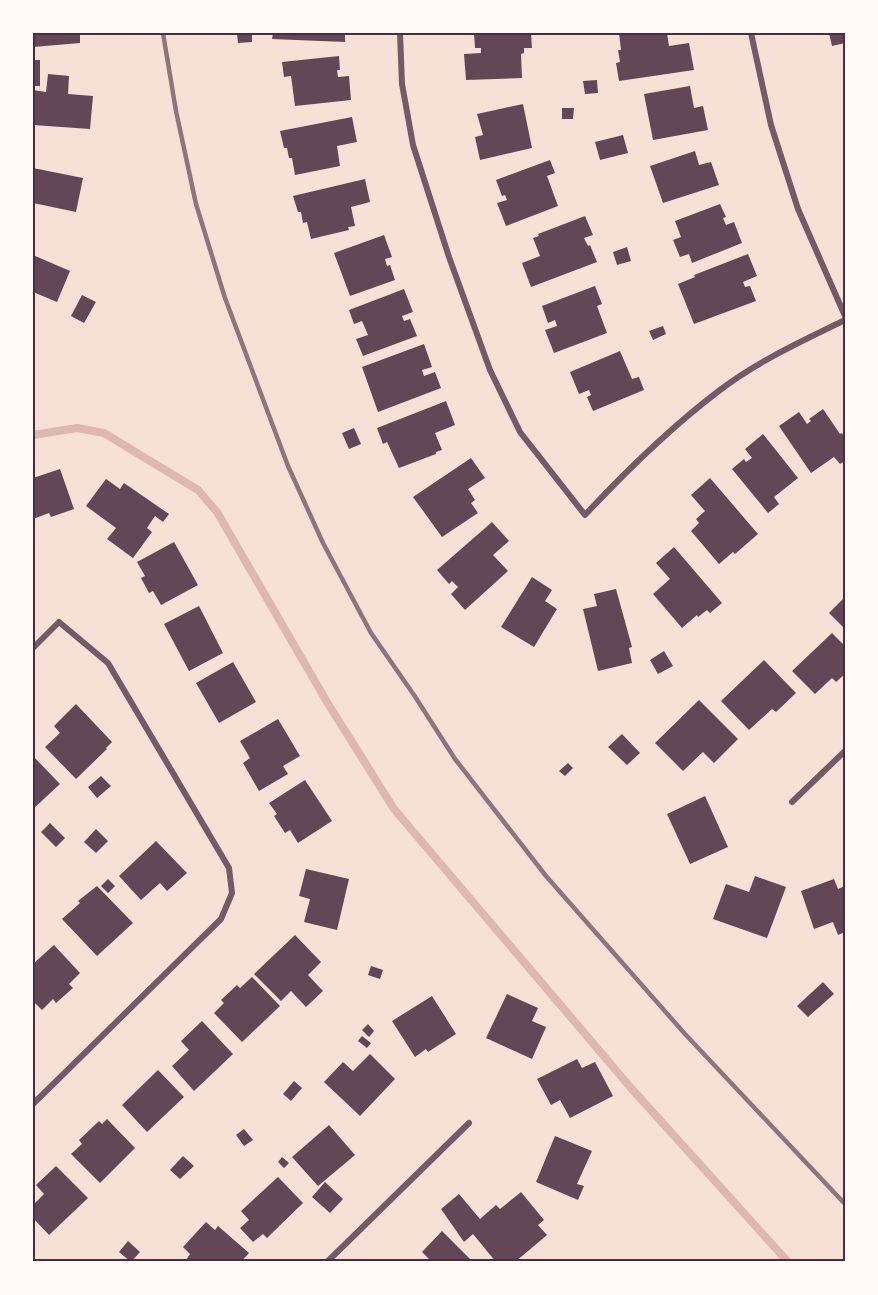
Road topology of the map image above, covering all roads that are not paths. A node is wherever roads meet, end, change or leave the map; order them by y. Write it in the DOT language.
graph roads {
  1 [pos="400,33"];
  2 [pos="751,33"];
  3 [pos="845,316"];
  4 [pos="845,320"];
  5 [pos="33,648"];
  6 [pos="845,751"];
  7 [pos="792,802"];
  8 [pos="33,1104"];
  9 [pos="469,1123"];
  10 [pos="327,1262"];
  1 -- 4 [label="street"];
  2 -- 3 [label="street"];
  5 -- 8 [label="street"];
  6 -- 7 [label="street"];
  9 -- 10 [label="street"];
}
